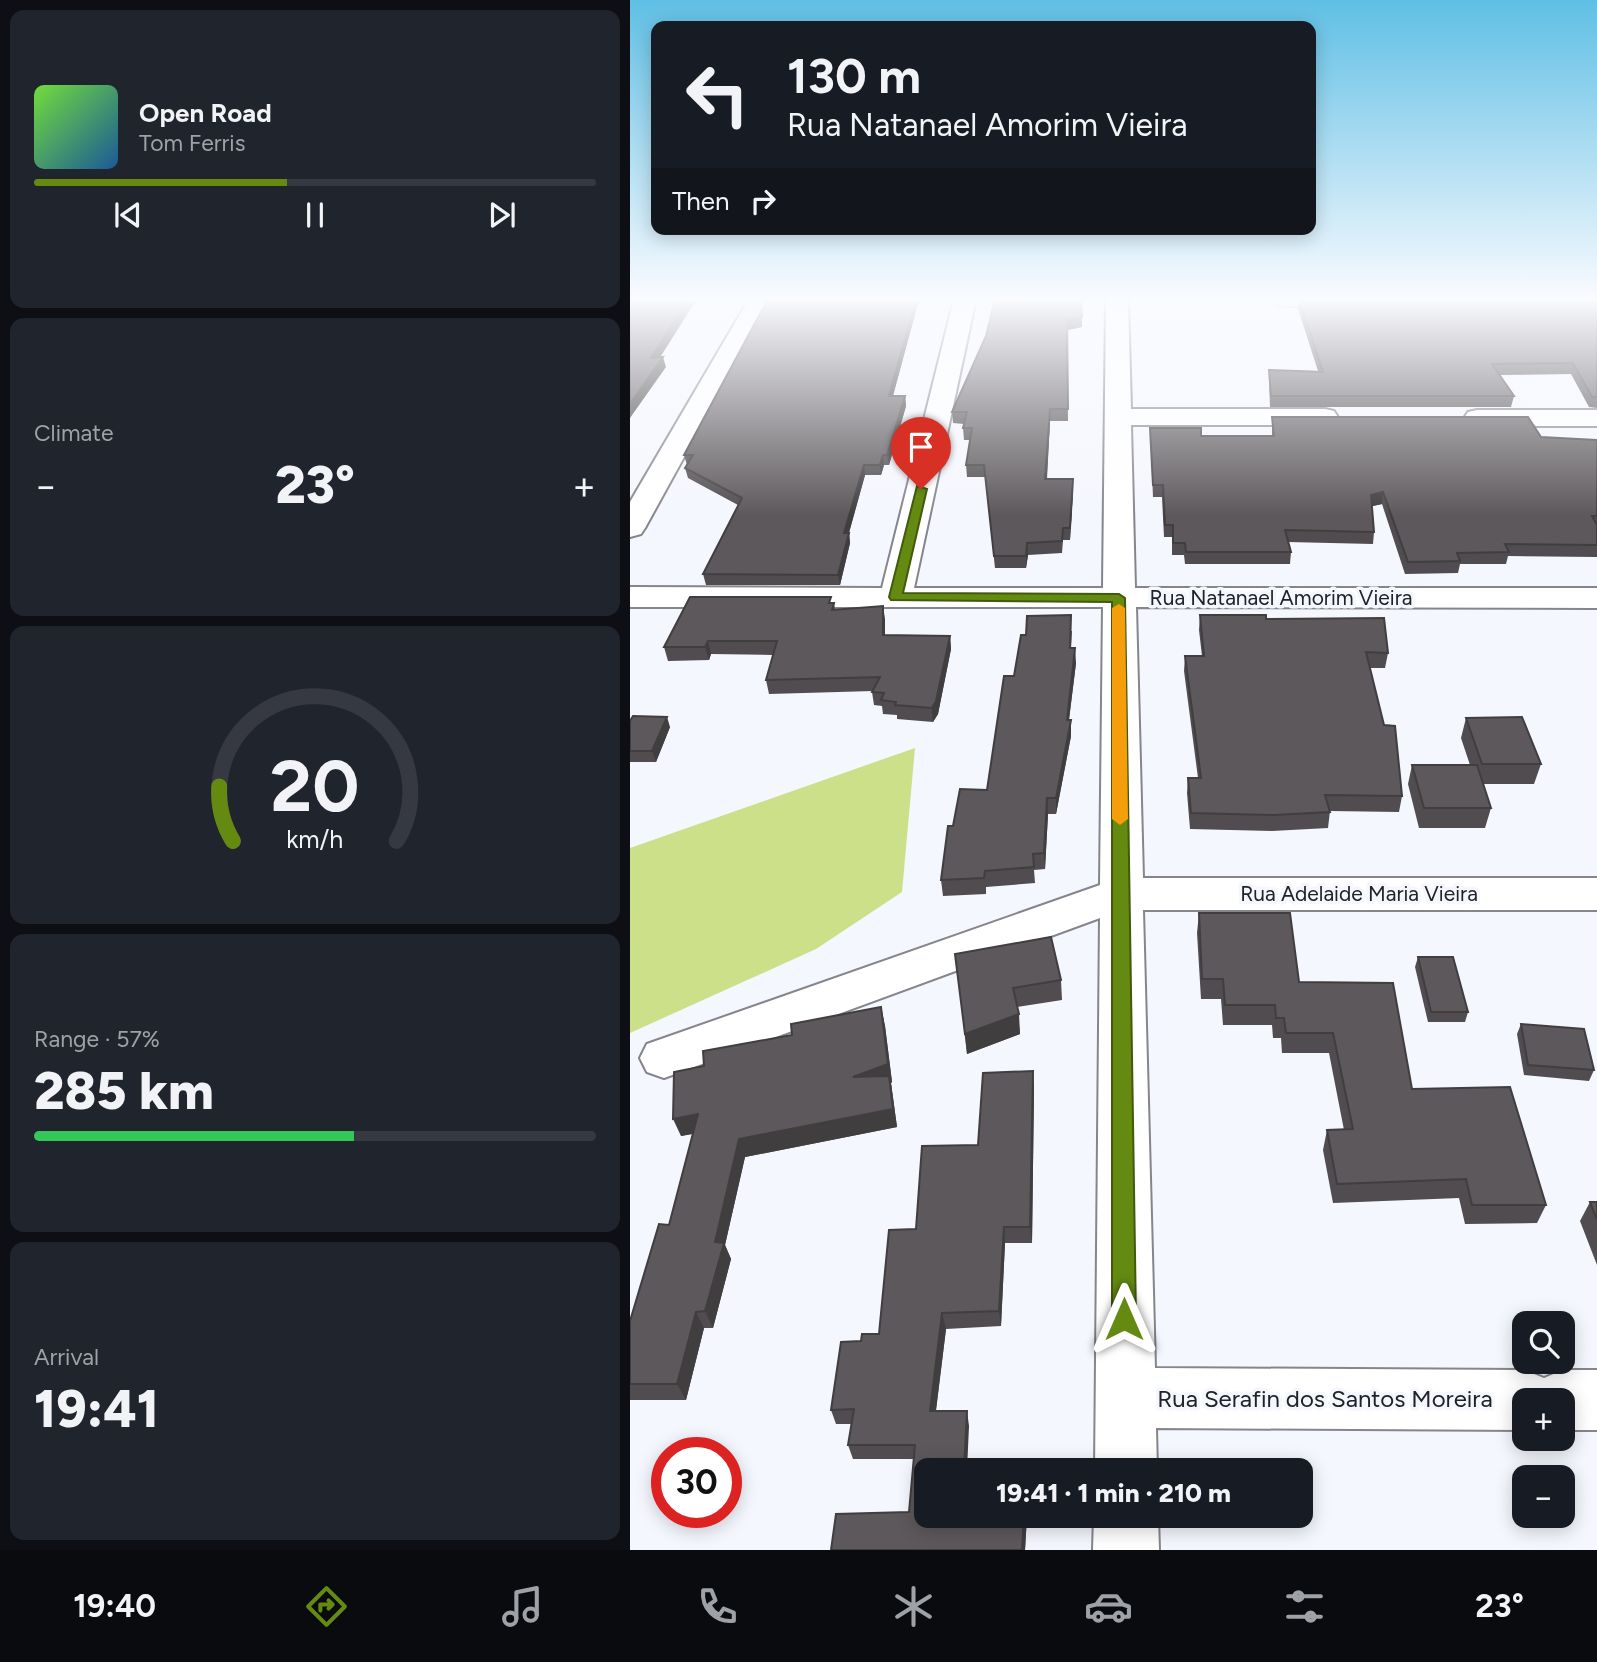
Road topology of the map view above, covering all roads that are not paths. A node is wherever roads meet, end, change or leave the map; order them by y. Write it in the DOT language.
graph roads {
  1 [pos="719,371"];
  2 [pos="948,371"];
  3 [pos="1118,371"];
  4 [pos="1118,417"];
  5 [pos="1350,417"];
  6 [pos="1446,418"];
  7 [pos="1597,418"];
  8 [pos="630,528"];
  9 [pos="630,597"];
  10 [pos="896,597"];
  11 [pos="1119,598"];
  12 [pos="1597,598"];
  13 [pos="1121,894"];
  14 [pos="1597,894"];
  15 [pos="664,1058"];
  16 [pos="1125,1398"];
  17 [pos="1512,1400"];
  18 [pos="1575,1400"];
  19 [pos="1597,1400"];
  20 [pos="1126,1458"];
  21 [pos="1126,1528"];
  22 [pos="1126,1550"];
  1 -- 8 [label="street"];
  2 -- 10 [label="street"];
  3 -- 4 [label="street"];
  4 -- 5 [label="street"];
  4 -- 11 [label="street"];
  6 -- 7 [label="street"];
  9 -- 10 [label="street, Rua Natanael Amorim Vieira"];
  10 -- 11 [label="street, Rua Natanael Amorim Vieira"];
  11 -- 12 [label="street, Rua Natanael Amorim Vieira"];
  11 -- 13 [label="street"];
  13 -- 14 [label="street, Rua Adelaide Maria Vieira"];
  13 -- 15 [label="street, Rua Adelaide Maria Vieira"];
  13 -- 16 [label="street"];
  16 -- 17 [label="street, Rua Serafin dos Santos Moreira"];
  16 -- 20 [label="street"];
  18 -- 19 [label="street"];
  21 -- 22 [label="street"];
}
